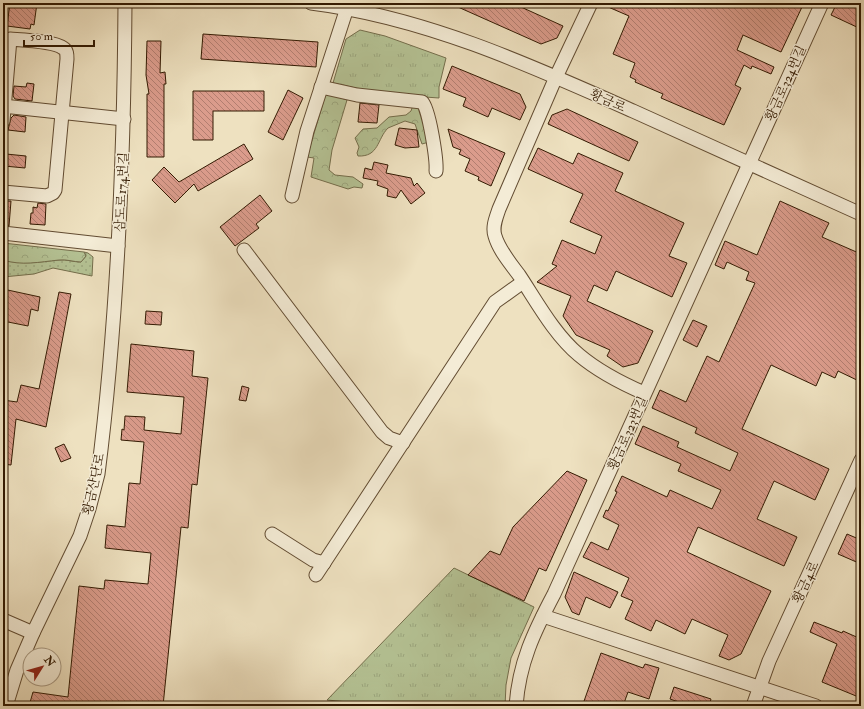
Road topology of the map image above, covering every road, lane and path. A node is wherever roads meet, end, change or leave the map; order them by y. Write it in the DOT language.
graph roads {
  1 [pos="125,3"];
  2 [pos="311,3"];
  3 [pos="591,3"];
  4 [pos="822,3"];
  5 [pos="348,8"];
  6 [pos="7,38"];
  7 [pos="556,77"];
  8 [pos="321,87"];
  9 [pos="4,106"];
  10 [pos="62,113"];
  11 [pos="124,119"];
  12 [pos="3,121"];
  13 [pos="749,163"];
  14 [pos="436,171"];
  15 [pos="3,192"];
  16 [pos="292,196"];
  17 [pos="861,214"];
  18 [pos="3,233"];
  19 [pos="118,246"];
  20 [pos="244,250"];
  21 [pos="523,282"];
  22 [pos="644,393"];
  23 [pos="403,443"];
  24 [pos="861,460"];
  25 [pos="272,534"];
  26 [pos="324,563"];
  27 [pos="316,575"];
  28 [pos="543,616"];
  29 [pos="3,620"];
  30 [pos="33,632"];
  31 [pos="758,686"];
  32 [pos="6,706"];
  33 [pos="516,706"];
  34 [pos="753,706"];
  35 [pos="816,706"];
  1 -- 11 [label="street, 삼도로174번길"];
  2 -- 5 [label="street, 황금로"];
  3 -- 7 [label="street"];
  4 -- 13 [label="street, 황금로324번길"];
  5 -- 7 [label="street, 황금로"];
  5 -- 8 [label="street"];
  6 -- 9 [label="street"];
  6 -- 10 [label="street"];
  7 -- 13 [label="street, 황금로"];
  7 -- 21 [label="street"];
  8 -- 14 [label="street"];
  8 -- 16 [label="street"];
  9 -- 10 [label="street"];
  9 -- 12 [label="street"];
  10 -- 11 [label="street"];
  10 -- 15 [label="street"];
  11 -- 19 [label="street, 삼도로174번길"];
  13 -- 17 [label="street, 황금로"];
  13 -- 22 [label="street, 황금로323번길"];
  18 -- 19 [label="street, 삼도로174번길"];
  19 -- 30 [label="street, 황금산단로"];
  20 -- 23 [label="street"];
  21 -- 22 [label="street"];
  21 -- 23 [label="street"];
  22 -- 28 [label="street, 황금로323번길"];
  23 -- 26 [label="street"];
  24 -- 31 [label="street, 황금4로"];
  25 -- 26 [label="street"];
  26 -- 27 [label="street"];
  28 -- 31 [label="street"];
  28 -- 33 [label="street, 황금로323번길"];
  29 -- 30 [label="street"];
  30 -- 32 [label="street, 황금산단로"];
  31 -- 34 [label="street, 황금4로"];
  31 -- 35 [label="street"];
}
